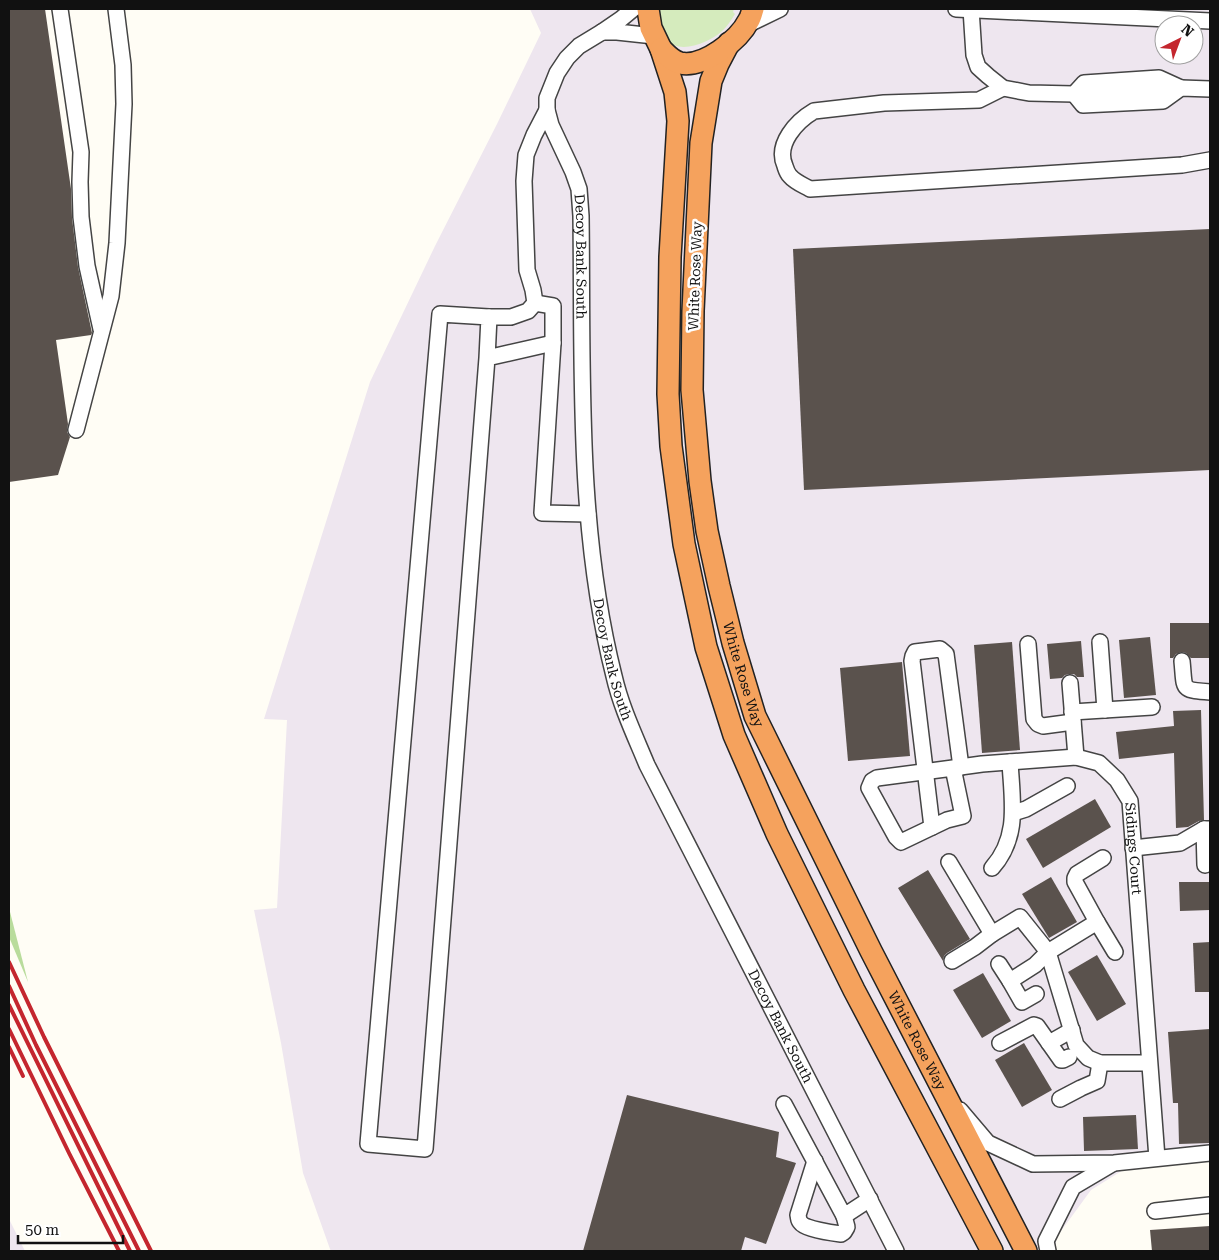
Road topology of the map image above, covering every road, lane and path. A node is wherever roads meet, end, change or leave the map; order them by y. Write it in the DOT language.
graph roads {
  1 [pos="60,9"];
  2 [pos="116,9"];
  3 [pos="633,9"];
  4 [pos="648,9"];
  5 [pos="780,9"];
  6 [pos="964,9"];
  7 [pos="1078,12"];
  8 [pos="749,17"];
  9 [pos="1210,21"];
  10 [pos="602,32"];
  11 [pos="658,43"];
  12 [pos="729,44"];
  13 [pos="1003,88"];
  14 [pos="1210,89"];
  15 [pos="547,110"];
  16 [pos="1210,160"];
  17 [pos="535,303"];
  18 [pos="489,317"];
  19 [pos="102,334"];
  20 [pos="553,344"];
  21 [pos="487,358"];
  22 [pos="76,430"];
  23 [pos="588,514"];
  24 [pos="1100,642"];
  25 [pos="1028,644"];
  26 [pos="1182,661"];
  27 [pos="1070,683"];
  28 [pos="1210,692"];
  29 [pos="1152,707"];
  30 [pos="1105,710"];
  31 [pos="1072,717"];
  32 [pos="1076,757"];
  33 [pos="1010,762"];
  34 [pos="957,768"];
  35 [pos="925,772"];
  36 [pos="1067,786"];
  37 [pos="1013,813"];
  38 [pos="932,827"];
  39 [pos="1207,829"];
  40 [pos="1133,848"];
  41 [pos="1103,858"];
  42 [pos="950,862"];
  43 [pos="1205,866"];
  44 [pos="992,868"];
  45 [pos="1097,922"];
  46 [pos="992,934"];
  47 [pos="1048,952"];
  48 [pos="1115,952"];
  49 [pos="952,961"];
  50 [pos="999,964"];
  51 [pos="1010,982"];
  52 [pos="1036,994"];
  53 [pos="1072,1030"];
  54 [pos="1049,1043"];
  55 [pos="1000,1044"];
  56 [pos="1069,1057"];
  57 [pos="1100,1063"];
  58 [pos="1149,1063"];
  59 [pos="946,1094"];
  60 [pos="1060,1099"];
  61 [pos="784,1104"];
  62 [pos="1210,1153"];
  63 [pos="1157,1158"];
  64 [pos="815,1161"];
  65 [pos="1114,1163"];
  66 [pos="870,1199"];
  67 [pos="1210,1205"];
  68 [pos="1155,1211"];
  69 [pos="844,1216"];
  70 [pos="896,1251"];
  71 [pos="992,1251"];
  72 [pos="1026,1251"];
  73 [pos="1048,1251"];
  1 -- 19 [label="street"];
  2 -- 19 [label="street"];
  3 -- 10 [label="street, Decoy Bank South"];
  4 -- 11 [label="highway, White Rose Way"];
  5 -- 8 [label="street"];
  6 -- 7 [label="street"];
  6 -- 13 [label="street"];
  7 -- 9 [label="street"];
  8 -- 12 [label="highway, White Rose Way"];
  10 -- 11 [label="street"];
  10 -- 15 [label="street, Decoy Bank South"];
  11 -- 12 [label="highway, White Rose Way"];
  11 -- 71 [label="highway, White Rose Way"];
  12 -- 59 [label="highway, White Rose Way"];
  13 -- 14 [label="street"];
  13 -- 16 [label="street"];
  15 -- 17 [label="street"];
  15 -- 23 [label="street, Decoy Bank South"];
  17 -- 18 [label="street"];
  17 -- 20 [label="street"];
  18 -- 21 [label="street"];
  18 -- 21 [label="street"];
  19 -- 22 [label="street"];
  20 -- 21 [label="street"];
  20 -- 23 [label="street"];
  23 -- 66 [label="street, Decoy Bank South"];
  24 -- 30 [label="street"];
  25 -- 31 [label="street"];
  26 -- 28 [label="street"];
  27 -- 31 [label="street"];
  29 -- 30 [label="street"];
  30 -- 31 [label="street"];
  31 -- 32 [label="street"];
  32 -- 33 [label="street, Sidings Court"];
  32 -- 40 [label="street, Sidings Court"];
  33 -- 34 [label="street, Sidings Court"];
  33 -- 37 [label="street"];
  34 -- 35 [label="street, Sidings Court"];
  34 -- 35 [label="street"];
  34 -- 38 [label="street"];
  35 -- 38 [label="street"];
  35 -- 38 [label="street, Sidings Court"];
  36 -- 37 [label="street"];
  37 -- 44 [label="street"];
  39 -- 40 [label="street"];
  39 -- 43 [label="street"];
  40 -- 58 [label="street, Sidings Court"];
  41 -- 45 [label="street"];
  42 -- 46 [label="street"];
  45 -- 47 [label="street"];
  45 -- 48 [label="street"];
  46 -- 47 [label="street"];
  46 -- 49 [label="street"];
  47 -- 51 [label="street"];
  47 -- 53 [label="street"];
  50 -- 51 [label="street"];
  51 -- 52 [label="street"];
  53 -- 54 [label="street"];
  53 -- 57 [label="street"];
  54 -- 55 [label="street"];
  54 -- 56 [label="street"];
  57 -- 58 [label="street"];
  57 -- 60 [label="street"];
  58 -- 63 [label="street, Sidings Court"];
  59 -- 65 [label="street"];
  59 -- 72 [label="highway, White Rose Way"];
  61 -- 64 [label="street"];
  62 -- 63 [label="street"];
  63 -- 65 [label="street"];
  64 -- 69 [label="street"];
  64 -- 69 [label="street"];
  65 -- 73 [label="street"];
  66 -- 69 [label="street"];
  66 -- 70 [label="street, Decoy Bank South"];
  67 -- 68 [label="street"];
}
